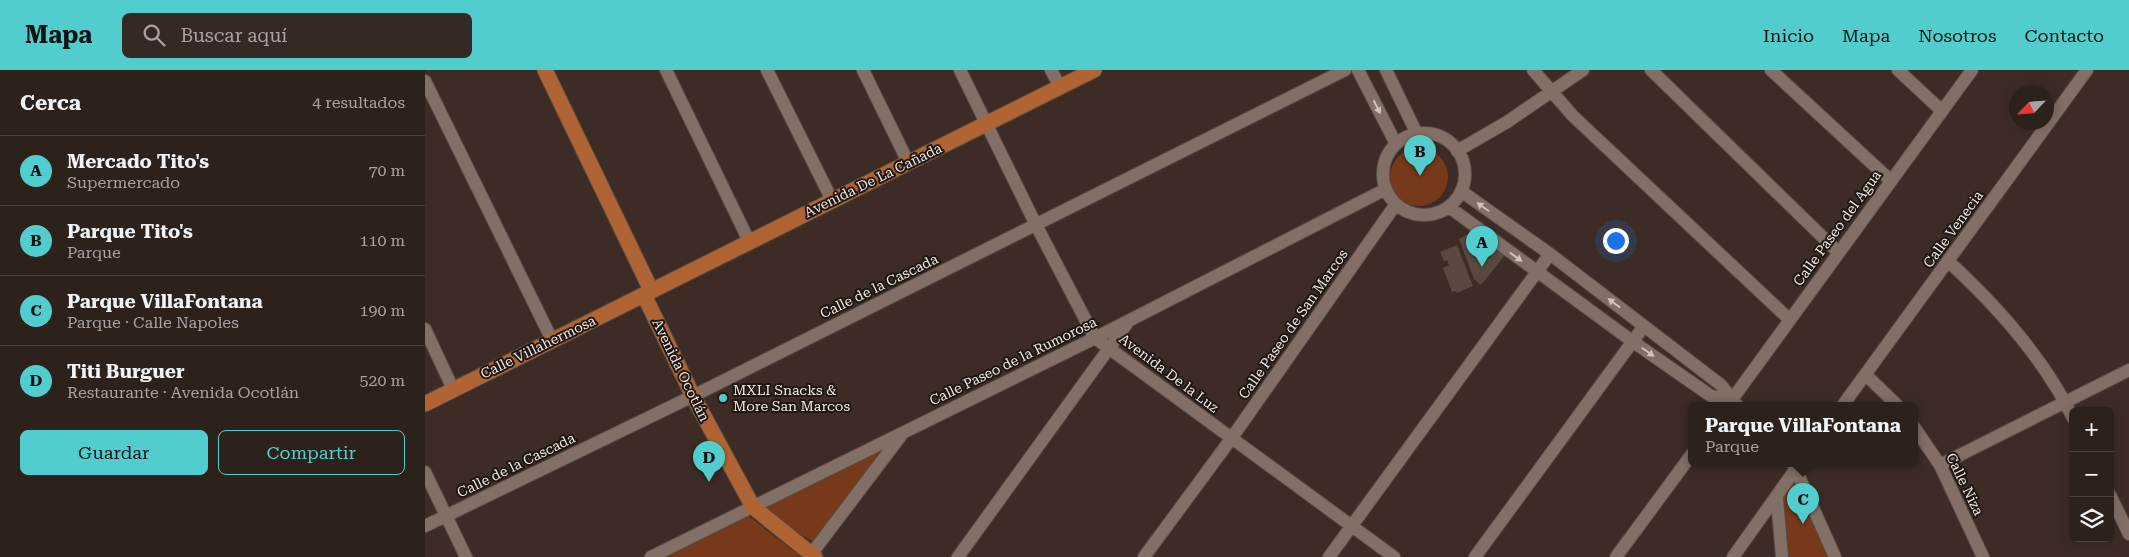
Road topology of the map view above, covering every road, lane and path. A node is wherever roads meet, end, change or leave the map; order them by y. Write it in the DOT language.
graph roads {
  1 [pos="545,70"];
  2 [pos="666,70"];
  3 [pos="767,70"];
  4 [pos="863,70"];
  5 [pos="960,70"];
  6 [pos="1051,70"];
  7 [pos="1094,70"];
  8 [pos="1345,70"];
  9 [pos="1358,70"];
  10 [pos="1386,70"];
  11 [pos="1533,70"];
  12 [pos="1583,70"];
  13 [pos="1651,70"];
  14 [pos="1771,70"];
  15 [pos="1898,70"];
  16 [pos="1972,70"];
  17 [pos="2087,70"];
  18 [pos="425,81"];
  19 [pos="1060,87"];
  20 [pos="1551,92"];
  21 [pos="1942,111"];
  22 [pos="987,124"];
  23 [pos="1417,134"];
  24 [pos="1396,144"];
  25 [pos="1457,151"];
  26 [pos="908,162"];
  27 [pos="1890,180"];
  28 [pos="1386,189"];
  29 [pos="1461,192"];
  30 [pos="832,200"];
  31 [pos="1396,204"];
  32 [pos="1449,207"];
  33 [pos="1036,225"];
  34 [pos="749,241"];
  35 [pos="1838,252"];
  36 [pos="1550,254"];
  37 [pos="1948,261"];
  38 [pos="1537,272"];
  39 [pos="647,293"];
  40 [pos="1790,320"];
  41 [pos="1129,321"];
  42 [pos="1644,326"];
  43 [pos="425,329"];
  44 [pos="1095,338"];
  45 [pos="552,340"];
  46 [pos="1632,341"];
  47 [pos="1110,348"];
  48 [pos="2129,370"];
  49 [pos="1866,375"];
  50 [pos="453,389"];
  51 [pos="693,396"];
  52 [pos="2065,401"];
  53 [pos="1727,402"];
  54 [pos="1731,402"];
  55 [pos="1733,402"];
  56 [pos="1845,402"];
  57 [pos="1894,402"];
  58 [pos="425,404"];
  59 [pos="2069,410"];
  60 [pos="905,431"];
  61 [pos="1918,432"];
  62 [pos="1231,438"];
  63 [pos="1688,459"];
  64 [pos="1939,466"];
  65 [pos="1796,467"];
  66 [pos="1798,467"];
  67 [pos="425,472"];
  68 [pos="2111,497"];
  69 [pos="1777,498"];
  70 [pos="753,507"];
  71 [pos="445,516"];
  72 [pos="425,526"];
  73 [pos="1351,527"];
  74 [pos="2129,534"];
  75 [pos="812,556"];
  76 [pos="466,557"];
  77 [pos="651,557"];
  78 [pos="958,557"];
  79 [pos="1144,557"];
  80 [pos="1329,557"];
  81 [pos="1394,557"];
  82 [pos="1475,557"];
  83 [pos="1616,557"];
  84 [pos="1733,557"];
  85 [pos="1782,557"];
  86 [pos="1835,557"];
  87 [pos="1983,557"];
  1 -- 39 [label="main road, Avenida Ocotlán"];
  2 -- 34 [label="street"];
  3 -- 30 [label="street"];
  4 -- 26 [label="street"];
  5 -- 22 [label="street, Avenida De la Luz"];
  6 -- 19 [label="street"];
  7 -- 19 [label="main road, Avenida De La Cañada"];
  8 -- 33 [label="street, Calle de la Cascada"];
  9 -- 24 [label="street, one-way"];
  10 -- 23 [label="street"];
  11 -- 20 [label="street"];
  12 -- 20 [label="street"];
  13 -- 35 [label="street"];
  14 -- 27 [label="street"];
  15 -- 21 [label="street"];
  16 -- 21 [label="street, Calle Paseo del Agua"];
  17 -- 37 [label="street, Calle Venecia"];
  18 -- 45 [label="street"];
  19 -- 22 [label="main road, Avenida De La Cañada"];
  20 -- 25 [label="street"];
  20 -- 40 [label="street"];
  21 -- 27 [label="street, Calle Paseo del Agua"];
  22 -- 26 [label="main road, Avenida De La Cañada"];
  22 -- 33 [label="street, Avenida De la Luz"];
  23 -- 24 [label="street"];
  23 -- 25 [label="street"];
  24 -- 28 [label="street"];
  25 -- 29 [label="street"];
  26 -- 30 [label="main road, Avenida De La Cañada"];
  27 -- 35 [label="street, Calle Paseo del Agua"];
  28 -- 31 [label="street"];
  28 -- 41 [label="street, Calle Paseo de la Rumorosa"];
  29 -- 32 [label="street"];
  36 -- 29 [label="street, one-way"];
  30 -- 34 [label="main road, Avenida De La Cañada"];
  31 -- 32 [label="street"];
  31 -- 62 [label="street, Calle Paseo de San Marcos"];
  32 -- 38 [label="street, one-way"];
  33 -- 44 [label="street, Avenida De la Luz"];
  33 -- 51 [label="street, Calle de la Cascada"];
  34 -- 39 [label="main road, Avenida De La Cañada"];
  35 -- 40 [label="street, Calle Paseo del Agua"];
  36 -- 38 [label="street"];
  42 -- 36 [label="street, one-way"];
  37 -- 49 [label="street, Calle Venecia"];
  37 -- 52 [label="street"];
  38 -- 46 [label="street"];
  38 -- 73 [label="street"];
  39 -- 45 [label="main road, Calle Villahermosa"];
  39 -- 51 [label="main road, Avenida Ocotlán"];
  40 -- 55 [label="street, Calle Paseo del Agua"];
  41 -- 44 [label="street, Calle Paseo de la Rumorosa"];
  41 -- 47 [label="street"];
  42 -- 46 [label="street"];
  42 -- 54 [label="street"];
  43 -- 50 [label="street"];
  44 -- 47 [label="street, Avenida De la Luz"];
  44 -- 60 [label="street, Calle Paseo de la Rumorosa"];
  45 -- 50 [label="main road, Calle Villahermosa"];
  46 -- 53 [label="street, one-way"];
  46 -- 82 [label="street"];
  47 -- 62 [label="street, Avenida De la Luz"];
  47 -- 78 [label="street"];
  48 -- 52 [label="street"];
  49 -- 56 [label="street, Calle Venecia"];
  49 -- 57 [label="street"];
  50 -- 58 [label="main road, Calle Villahermosa"];
  51 -- 70 [label="main road, Avenida Ocotlán"];
  51 -- 71 [label="street, Calle de la Cascada"];
  52 -- 59 [label="street"];
  52 -- 64 [label="street"];
  60 -- 70 [label="street, Calle Paseo de la Rumorosa"];
  60 -- 75 [label="street"];
  61 -- 64 [label="street, Calle Niza"];
  62 -- 73 [label="street, Avenida De la Luz"];
  62 -- 79 [label="street, Calle Paseo de San Marcos"];
  63 -- 83 [label="street"];
  64 -- 87 [label="street, Calle Niza"];
  65 -- 69 [label="street"];
  66 -- 86 [label="street"];
  67 -- 71 [label="street"];
  68 -- 74 [label="street"];
  69 -- 84 [label="street"];
  69 -- 85 [label="street"];
  70 -- 75 [label="main road, Avenida Ocotlán"];
  70 -- 77 [label="street, Calle Paseo de la Rumorosa"];
  71 -- 72 [label="street, Calle de la Cascada"];
  71 -- 76 [label="street"];
  73 -- 80 [label="street"];
  73 -- 81 [label="street, Avenida De la Luz"];
}
